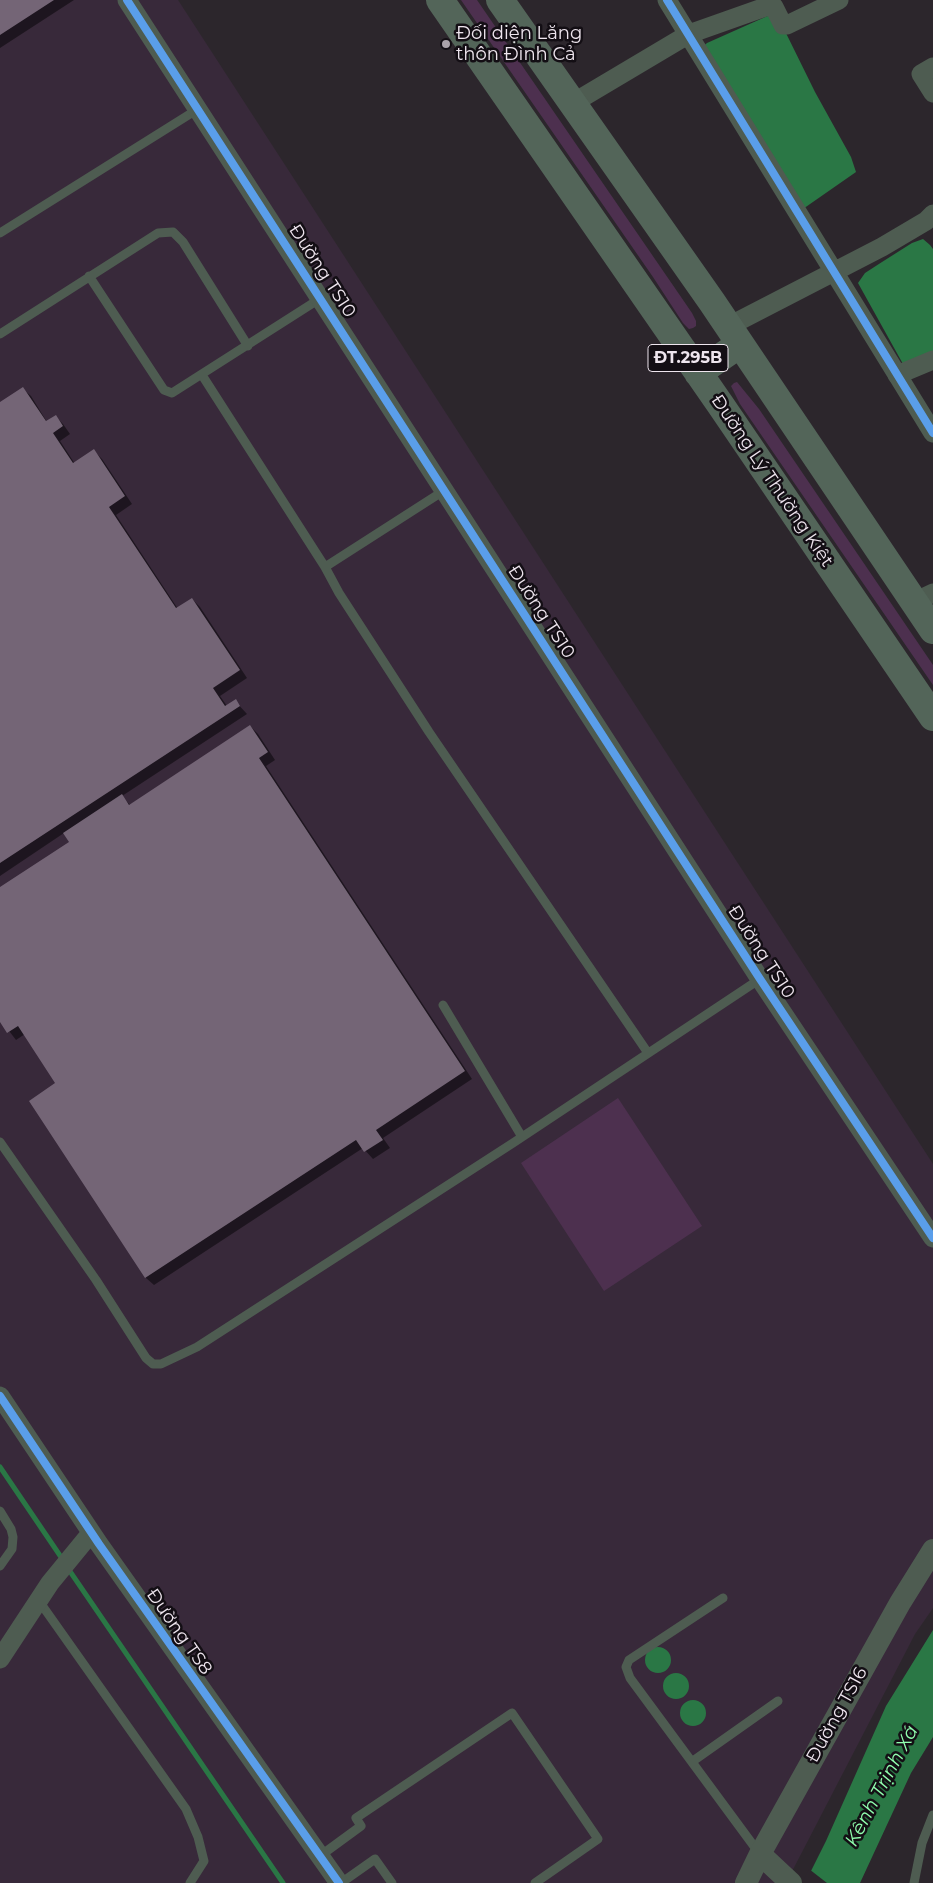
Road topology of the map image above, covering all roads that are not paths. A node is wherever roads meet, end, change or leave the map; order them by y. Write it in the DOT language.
graph roads {
  1 [pos="127,0"];
  2 [pos="440,0"];
  3 [pos="500,0"];
  4 [pos="667,0"];
  5 [pos="839,0"];
  6 [pos="689,34"];
  7 [pos="933,67"];
  8 [pos="933,93"];
  9 [pos="573,103"];
  10 [pos="198,109"];
  11 [pos="933,216"];
  12 [pos="0,233"];
  13 [pos="833,272"];
  14 [pos="89,276"];
  15 [pos="321,298"];
  16 [pos="0,334"];
  17 [pos="734,335"];
  18 [pos="248,346"];
  19 [pos="933,360"];
  20 [pos="698,373"];
  21 [pos="897,375"];
  22 [pos="202,376"];
  23 [pos="933,433"];
  24 [pos="445,490"];
  25 [pos="325,567"];
  26 [pos="923,598"];
  27 [pos="933,630"];
  28 [pos="933,717"];
  29 [pos="760,979"];
  30 [pos="443,1005"];
  31 [pos="648,1053"];
  32 [pos="522,1137"];
  33 [pos="0,1142"];
  34 [pos="933,1238"];
  35 [pos="0,1396"];
  36 [pos="0,1511"];
  37 [pos="91,1533"];
  38 [pos="933,1550"];
  39 [pos="0,1566"];
  40 [pos="724,1598"];
  41 [pos="38,1601"];
  42 [pos="0,1659"];
  43 [pos="778,1701"];
  44 [pos="693,1761"];
  45 [pos="933,1816"];
  46 [pos="760,1854"];
  47 [pos="320,1856"];
  48 [pos="749,1881"];
  49 [pos="190,1883"];
  50 [pos="340,1883"];
  51 [pos="392,1883"];
  52 [pos="535,1883"];
  53 [pos="791,1883"];
  54 [pos="914,1883"];
  1 -- 10 [label="street, Đường TS10"];
  2 -- 20 [label="main road, Đường Lý Thường Kiệt / ĐT.295B"];
  3 -- 9 [label="main road, ĐT.295B"];
  4 -- 6 [label="street"];
  5 -- 6 [label="street"];
  6 -- 9 [label="street"];
  6 -- 13 [label="street"];
  7 -- 8 [label="street"];
  9 -- 17 [label="main road, ĐT.295B"];
  10 -- 12 [label="lane"];
  10 -- 15 [label="street, Đường TS10"];
  11 -- 13 [label="street"];
  13 -- 17 [label="street"];
  13 -- 21 [label="street"];
  14 -- 16 [label="lane"];
  14 -- 18 [label="lane"];
  14 -- 22 [label="lane"];
  15 -- 18 [label="lane"];
  15 -- 24 [label="street, Đường TS10"];
  17 -- 20 [label="main road"];
  17 -- 26 [label="main road, ĐT.295B"];
  18 -- 22 [label="lane"];
  19 -- 21 [label="street"];
  20 -- 28 [label="main road, Đường Lý Thường Kiệt / ĐT.295B"];
  21 -- 23 [label="street"];
  22 -- 25 [label="lane"];
  24 -- 25 [label="lane"];
  24 -- 29 [label="street, Đường TS10"];
  25 -- 31 [label="lane"];
  26 -- 27 [label="main road, ĐT.295B"];
  29 -- 31 [label="lane"];
  29 -- 34 [label="street, Đường TS10"];
  30 -- 32 [label="lane"];
  31 -- 32 [label="lane"];
  32 -- 33 [label="lane"];
  35 -- 37 [label="street, Đường TS8"];
  36 -- 39 [label="lane"];
  37 -- 41 [label="street"];
  37 -- 47 [label="street, Đường TS8"];
  38 -- 46 [label="street, Đường TS16"];
  40 -- 44 [label="lane"];
  41 -- 42 [label="street"];
  41 -- 49 [label="lane"];
  43 -- 44 [label="lane"];
  44 -- 46 [label="lane"];
  45 -- 54 [label="lane"];
  46 -- 48 [label="street, Đường TS16"];
  46 -- 53 [label="street"];
  47 -- 50 [label="street, Đường TS8"];
  47 -- 52 [label="lane"];
  50 -- 51 [label="lane"];
}
